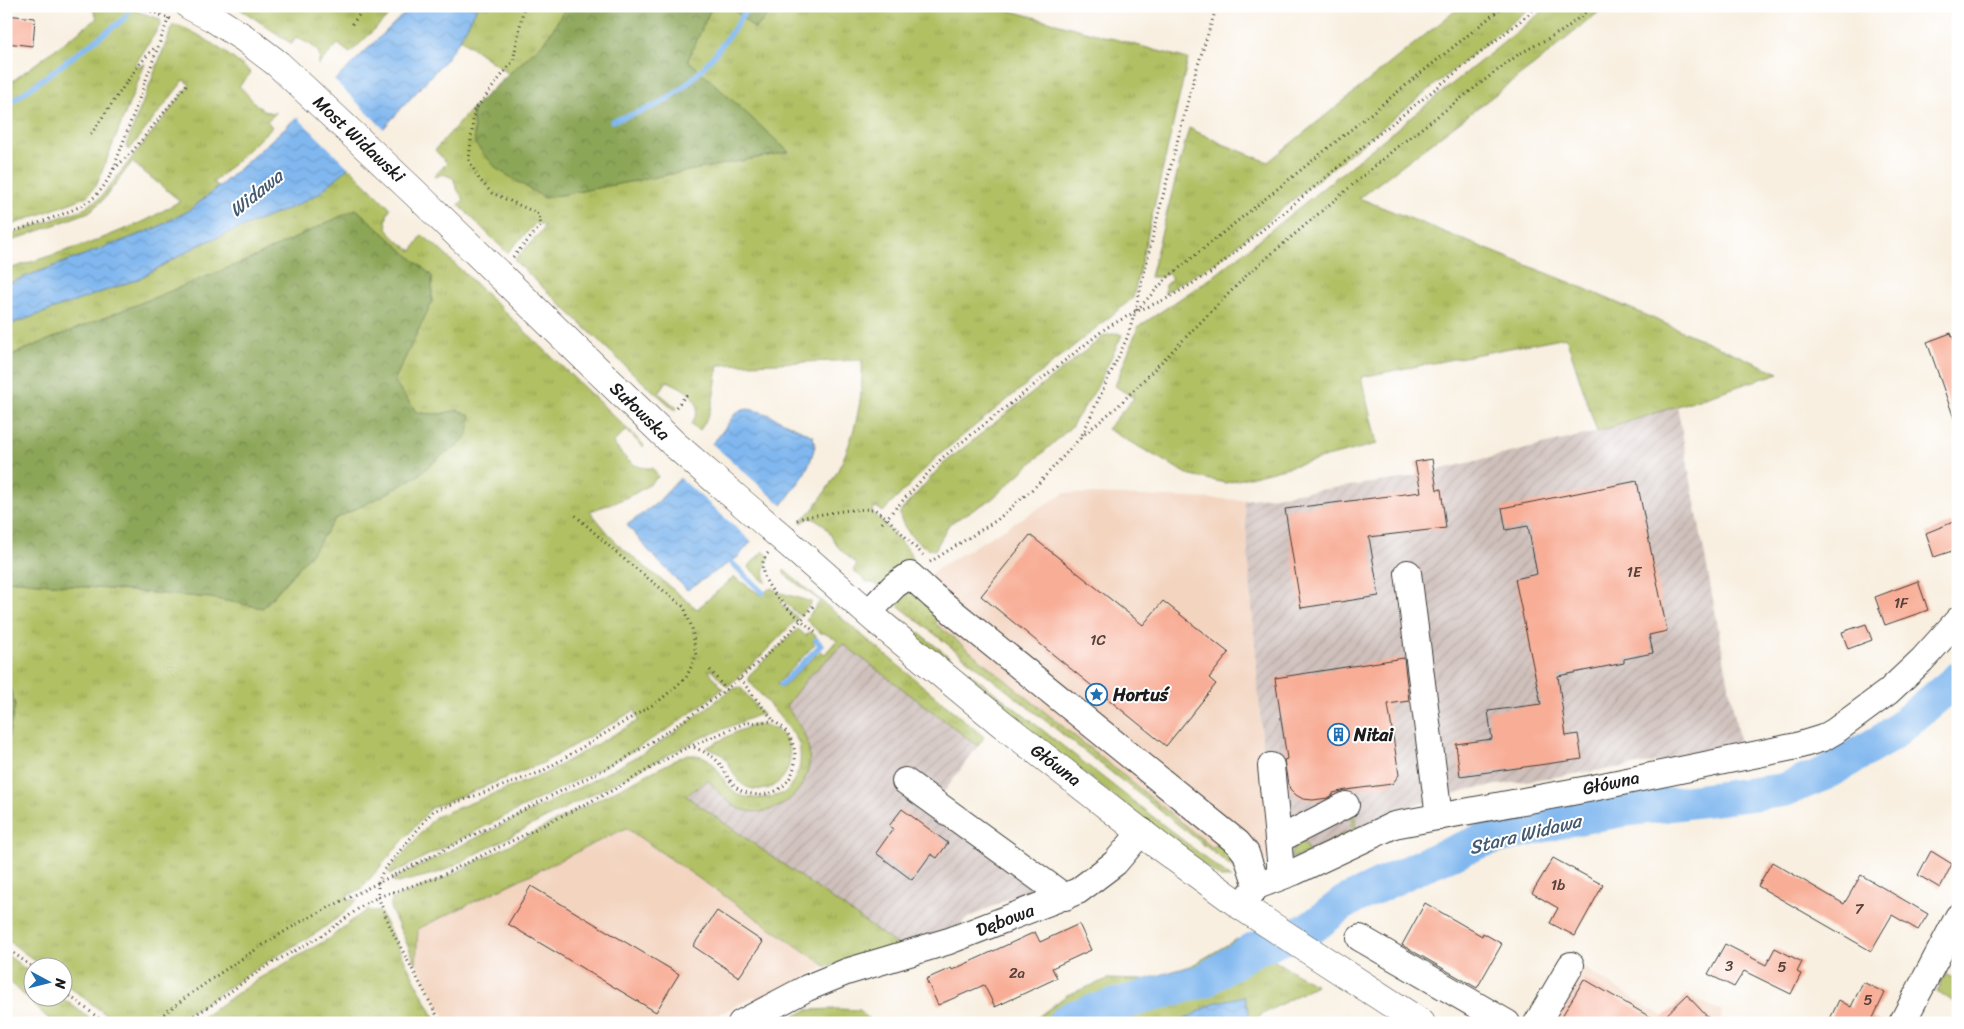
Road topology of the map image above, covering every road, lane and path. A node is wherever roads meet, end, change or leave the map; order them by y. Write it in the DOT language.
graph roads {
  1 [pos="137,6"];
  2 [pos="366,6"];
  3 [pos="524,6"];
  4 [pos="1217,6"];
  5 [pos="1504,6"];
  6 [pos="1539,6"];
  7 [pos="1593,6"];
  8 [pos="180,12"];
  9 [pos="352,24"];
  10 [pos="158,44"];
  11 [pos="187,84"];
  12 [pos="91,134"];
  13 [pos="113,170"];
  14 [pos="414,192"];
  15 [pos="6,234"];
  16 [pos="498,274"];
  17 [pos="1135,312"];
  18 [pos="689,392"];
  19 [pos="676,407"];
  20 [pos="1081,436"];
  21 [pos="576,515"];
  22 [pos="887,518"];
  23 [pos="882,523"];
  24 [pos="792,530"];
  25 [pos="764,557"];
  26 [pos="920,569"];
  27 [pos="1408,573"];
  28 [pos="814,605"];
  29 [pos="872,616"];
  30 [pos="802,619"];
  31 [pos="1958,620"];
  32 [pos="817,634"];
  33 [pos="710,670"];
  34 [pos="740,679"];
  35 [pos="726,690"];
  36 [pos="774,721"];
  37 [pos="691,746"];
  38 [pos="1271,766"];
  39 [pos="905,781"];
  40 [pos="1346,805"];
  41 [pos="1439,817"];
  42 [pos="1142,831"];
  43 [pos="1278,840"];
  44 [pos="378,883"];
  45 [pos="1260,889"];
  46 [pos="1065,897"];
  47 [pos="378,898"];
  48 [pos="1958,917"];
  49 [pos="1360,938"];
  50 [pos="6,947"];
  51 [pos="22,959"];
  52 [pos="1571,965"];
  53 [pos="72,998"];
  54 [pos="105,1023"];
  55 [pos="152,1023"];
  56 [pos="181,1023"];
  57 [pos="441,1023"];
  58 [pos="741,1023"];
  59 [pos="1421,1023"];
  60 [pos="1507,1023"];
  61 [pos="1537,1023"];
  62 [pos="1902,1023"];
  1 -- 8 [label="path"];
  2 -- 9 [label="path"];
  3 -- 16 [label="path"];
  4 -- 17 [label="path"];
  5 -- 17 [label="path"];
  6 -- 17 [label="path"];
  7 -- 20 [label="path"];
  8 -- 10 [label="path"];
  8 -- 14 [label="main road, Most Widawski"];
  10 -- 12 [label="path"];
  10 -- 13 [label="path"];
  11 -- 13 [label="path"];
  13 -- 15 [label="path"];
  14 -- 16 [label="main road, Sułowska"];
  16 -- 24 [label="main road, Sułowska, bridge"];
  17 -- 20 [label="path"];
  17 -- 22 [label="path"];
  18 -- 19 [label="path"];
  20 -- 26 [label="path"];
  21 -- 44 [label="path"];
  22 -- 23 [label="path"];
  22 -- 24 [label="path"];
  22 -- 26 [label="path"];
  24 -- 29 [label="main road, Sułowska"];
  25 -- 30 [label="path"];
  26 -- 29 [label="street"];
  26 -- 45 [label="street"];
  27 -- 41 [label="street"];
  28 -- 30 [label="path"];
  29 -- 42 [label="main road, Główna"];
  30 -- 32 [label="path"];
  30 -- 34 [label="path"];
  31 -- 41 [label="street, Główna"];
  33 -- 35 [label="path"];
  34 -- 35 [label="path"];
  34 -- 36 [label="path"];
  35 -- 44 [label="path"];
  36 -- 37 [label="path"];
  36 -- 37 [label="path"];
  37 -- 47 [label="path"];
  38 -- 43 [label="street"];
  39 -- 46 [label="street"];
  40 -- 43 [label="street"];
  41 -- 45 [label="street, Główna"];
  42 -- 45 [label="main road, Główna"];
  42 -- 46 [label="street, Dębowa"];
  43 -- 45 [label="street"];
  44 -- 47 [label="path"];
  44 -- 55 [label="path"];
  45 -- 59 [label="main road, Główna"];
  46 -- 58 [label="street, Dębowa"];
  47 -- 56 [label="path"];
  47 -- 57 [label="path"];
  48 -- 62 [label="street"];
  49 -- 60 [label="street"];
  50 -- 51 [label="path"];
  52 -- 61 [label="street"];
  53 -- 54 [label="path"];
}
